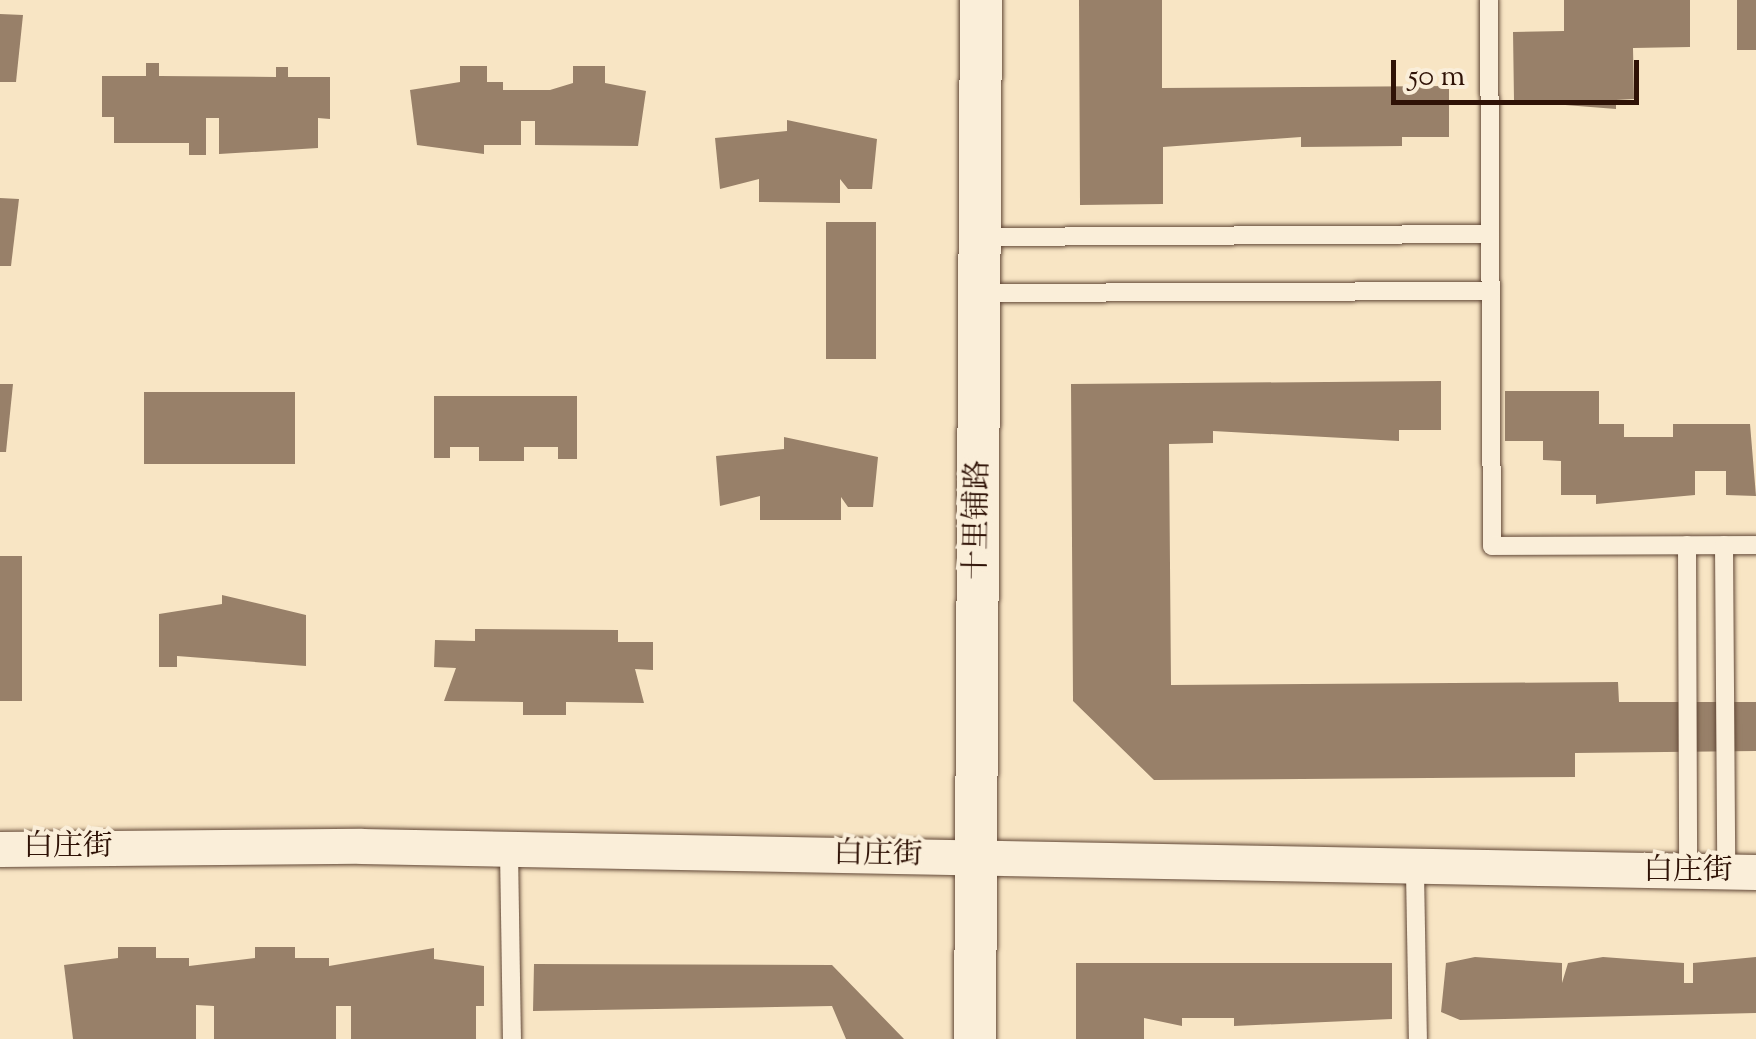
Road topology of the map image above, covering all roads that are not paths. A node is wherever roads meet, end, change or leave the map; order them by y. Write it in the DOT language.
graph roads {
  1 [pos="981,0"];
  2 [pos="1489,0"];
  3 [pos="1490,234"];
  4 [pos="982,237"];
  5 [pos="1491,290"];
  6 [pos="982,293"];
  7 [pos="1687,545"];
  8 [pos="1724,545"];
  9 [pos="1756,545"];
  10 [pos="0,849"];
  11 [pos="509,852"];
  12 [pos="974,858"];
  13 [pos="1415,872"];
  14 [pos="1688,872"];
  15 [pos="1741,872"];
  16 [pos="512,1039"];
  17 [pos="976,1039"];
  18 [pos="1418,1039"];
  1 -- 4 [label="street, 十里铺路"];
  2 -- 3 [label="lane"];
  3 -- 4 [label="lane"];
  3 -- 5 [label="lane"];
  4 -- 6 [label="street, 十里铺路"];
  5 -- 6 [label="lane"];
  5 -- 7 [label="lane"];
  6 -- 12 [label="street, 十里铺路"];
  7 -- 8 [label="lane"];
  7 -- 14 [label="lane"];
  8 -- 9 [label="lane"];
  8 -- 15 [label="lane"];
  10 -- 11 [label="street, 白庄街"];
  11 -- 12 [label="street, 白庄街"];
  11 -- 16 [label="lane"];
  12 -- 13 [label="street, 白庄街"];
  12 -- 17 [label="street, 十里铺路"];
  13 -- 14 [label="street, 白庄街"];
  13 -- 18 [label="lane"];
  14 -- 15 [label="street, 白庄街"];
}
